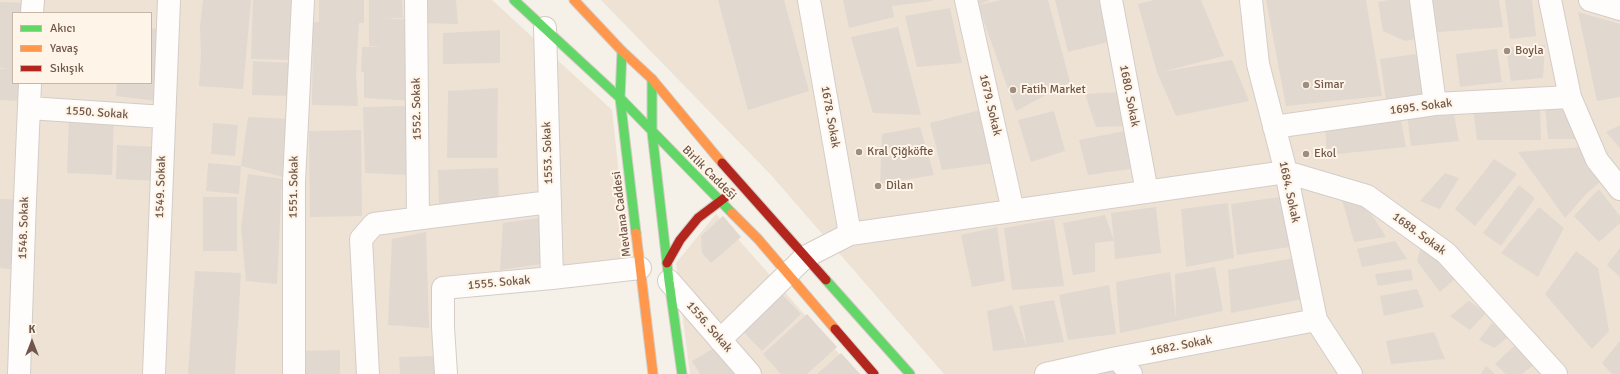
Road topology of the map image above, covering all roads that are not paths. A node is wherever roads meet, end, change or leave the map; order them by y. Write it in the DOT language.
graph roads {
  1 [pos="33,0"];
  2 [pos="169,0"];
  3 [pos="303,0"];
  4 [pos="416,0"];
  5 [pos="514,0"];
  6 [pos="574,0"];
  7 [pos="809,0"];
  8 [pos="966,0"];
  9 [pos="1111,0"];
  10 [pos="1251,0"];
  11 [pos="1421,0"];
  12 [pos="1550,0"];
  13 [pos="1590,0"];
  14 [pos="1620,9"];
  15 [pos="32,12"];
  16 [pos="545,28"];
  17 [pos="622,51"];
  18 [pos="652,79"];
  19 [pos="30,84"];
  20 [pos="1570,97"];
  21 [pos="620,98"];
  22 [pos="1435,104"];
  23 [pos="29,108"];
  24 [pos="164,117"];
  25 [pos="1274,127"];
  26 [pos="652,132"];
  27 [pos="1286,172"];
  28 [pos="742,186"];
  29 [pos="1620,189"];
  30 [pos="1146,192"];
  31 [pos="719,201"];
  32 [pos="550,202"];
  33 [pos="1013,211"];
  34 [pos="418,218"];
  35 [pos="850,234"];
  36 [pos="805,257"];
  37 [pos="640,268"];
  38 [pos="668,272"];
  39 [pos="787,273"];
  40 [pos="552,278"];
  41 [pos="1316,320"];
  42 [pos="720,340"];
  43 [pos="1117,358"];
  44 [pos="19,374"];
  45 [pos="154,374"];
  46 [pos="294,374"];
  47 [pos="368,374"];
  48 [pos="446,374"];
  49 [pos="653,374"];
  50 [pos="682,374"];
  51 [pos="750,374"];
  52 [pos="874,374"];
  53 [pos="910,374"];
  54 [pos="1046,374"];
  55 [pos="1131,374"];
  56 [pos="1351,374"];
  57 [pos="1556,374"];
  1 -- 15 [label="street"];
  2 -- 24 [label="street, 1549. Sokak"];
  3 -- 46 [label="street, 1551. Sokak"];
  4 -- 34 [label="street, 1552. Sokak"];
  5 -- 16 [label="main road, Birlik Caddesi"];
  6 -- 17 [label="main road, Birlik Caddesi"];
  7 -- 35 [label="street, 1678. Sokak"];
  8 -- 33 [label="street, 1679. Sokak"];
  9 -- 30 [label="street, 1680. Sokak"];
  10 -- 25 [label="street, 1684. Sokak"];
  11 -- 22 [label="street"];
  12 -- 20 [label="street"];
  13 -- 14 [label="street"];
  16 -- 21 [label="main road, Birlik Caddesi"];
  16 -- 32 [label="street, 1553. Sokak"];
  17 -- 18 [label="main road, Birlik Caddesi"];
  17 -- 21 [label="main road, Mevlana Caddesi"];
  18 -- 26 [label="main road"];
  18 -- 28 [label="main road, Birlik Caddesi"];
  19 -- 23 [label="street, 1548. Sokak"];
  20 -- 22 [label="street, 1695. Sokak"];
  20 -- 29 [label="street"];
  21 -- 26 [label="main road, Birlik Caddesi"];
  21 -- 37 [label="main road, Mevlana Caddesi"];
  22 -- 25 [label="street, 1695. Sokak"];
  23 -- 24 [label="street, 1550. Sokak"];
  23 -- 44 [label="street, 1548. Sokak"];
  24 -- 45 [label="street, 1549. Sokak"];
  25 -- 27 [label="street, 1684. Sokak"];
  26 -- 31 [label="main road, Birlik Caddesi"];
  26 -- 38 [label="main road"];
  27 -- 30 [label="street"];
  27 -- 41 [label="street, 1684. Sokak"];
  27 -- 57 [label="street, 1688. Sokak"];
  28 -- 31 [label="main road"];
  28 -- 36 [label="main road, Birlik Caddesi"];
  30 -- 33 [label="street"];
  31 -- 38 [label="main road"];
  31 -- 39 [label="main road, Birlik Caddesi"];
  32 -- 34 [label="street"];
  32 -- 40 [label="street, 1553. Sokak"];
  33 -- 35 [label="street"];
  34 -- 47 [label="street"];
  35 -- 36 [label="street"];
  36 -- 39 [label="street"];
  36 -- 53 [label="main road, Birlik Caddesi"];
  37 -- 40 [label="street, 1555. Sokak"];
  37 -- 49 [label="main road, Mevlana Caddesi"];
  38 -- 42 [label="street, 1556. Sokak"];
  38 -- 50 [label="main road"];
  39 -- 42 [label="street"];
  39 -- 52 [label="main road, Birlik Caddesi"];
  40 -- 48 [label="street, 1555. Sokak"];
  41 -- 43 [label="street, 1682. Sokak"];
  41 -- 56 [label="street, 1684. Sokak"];
  42 -- 51 [label="street, 1556. Sokak"];
  43 -- 54 [label="street, 1682. Sokak"];
  43 -- 55 [label="street"];
}
